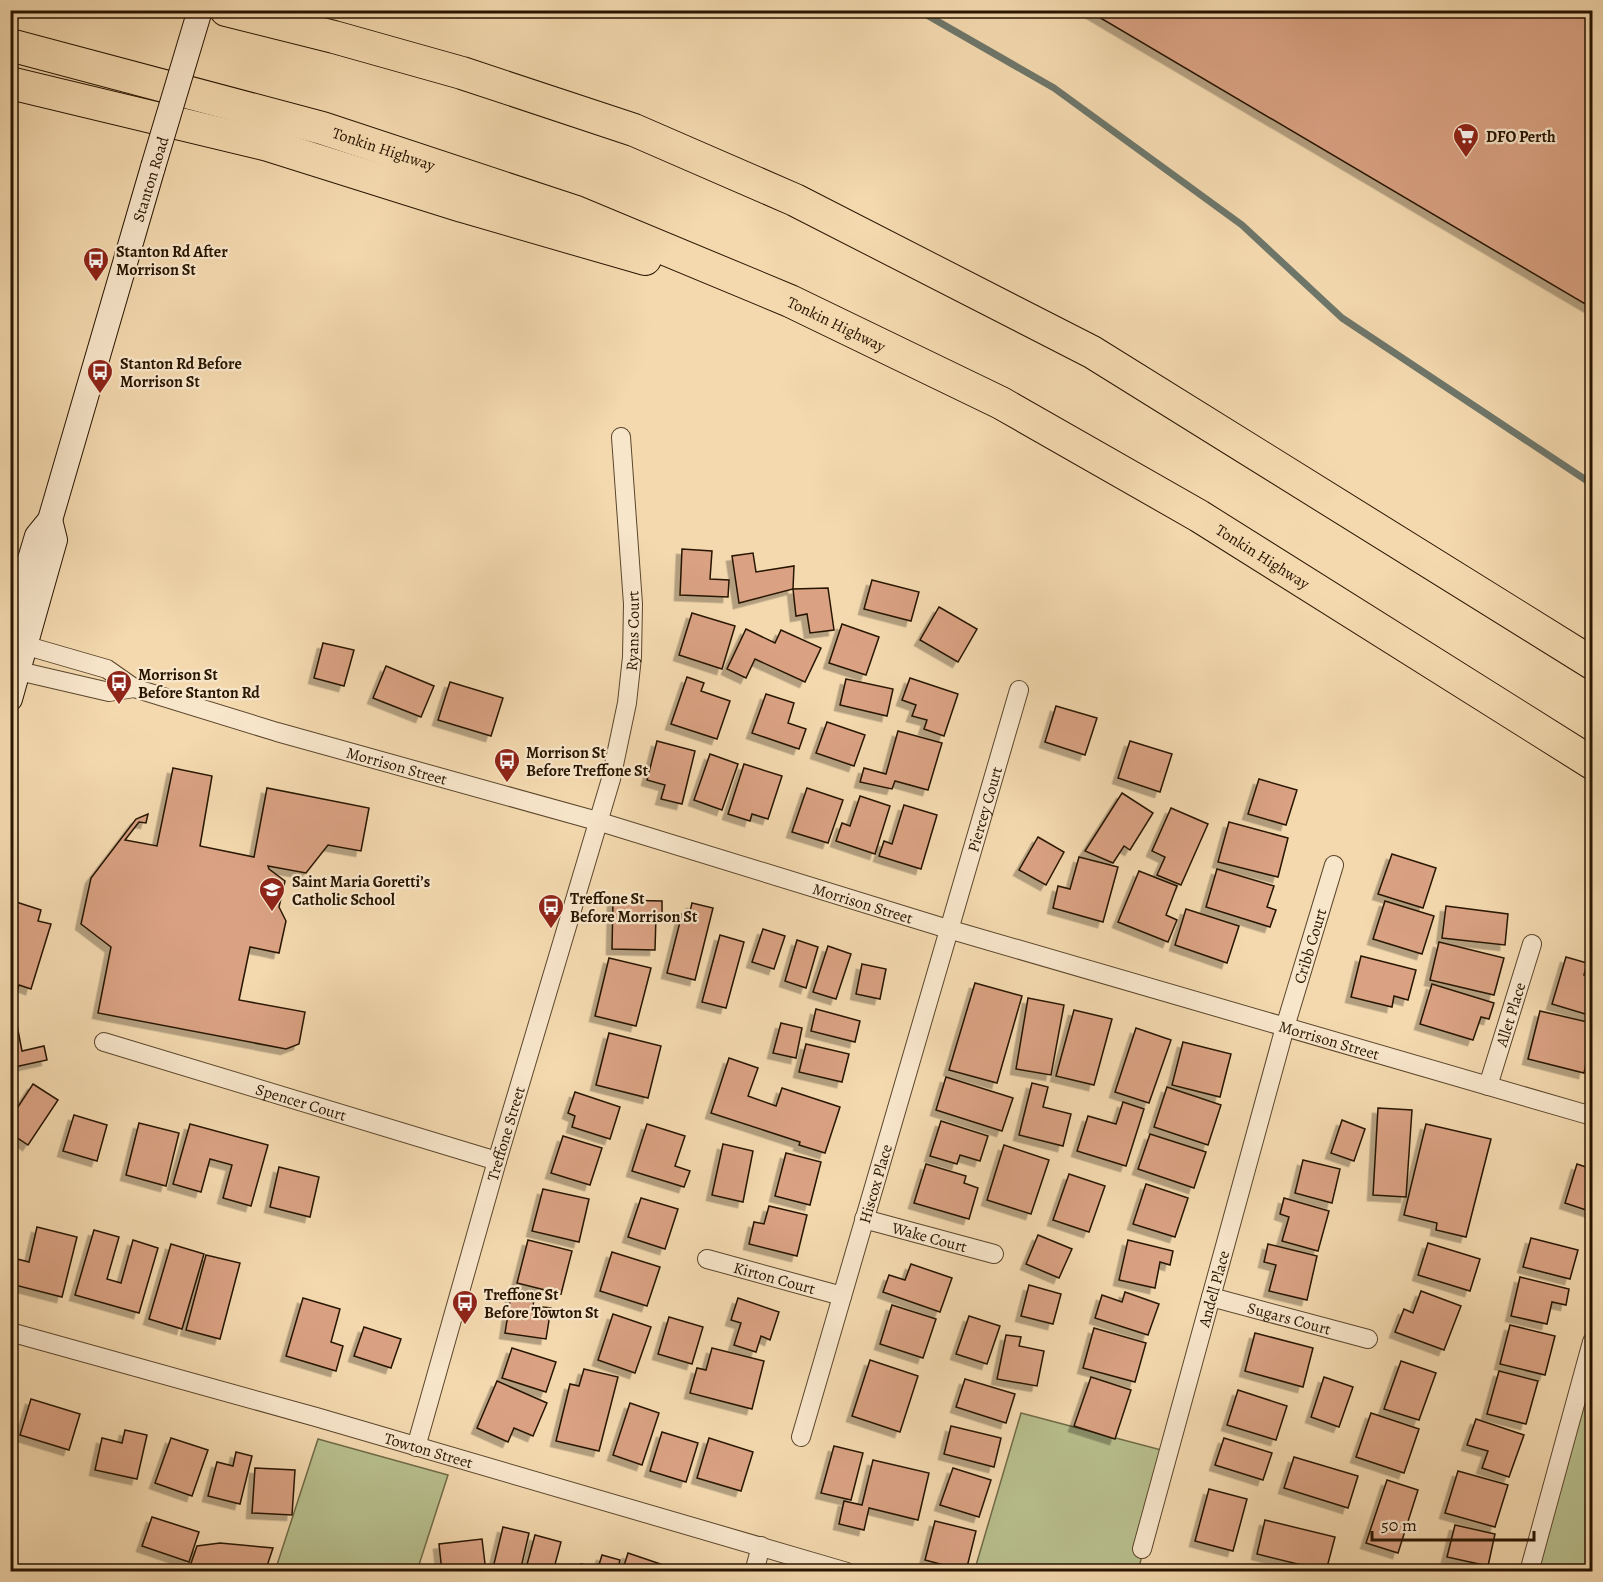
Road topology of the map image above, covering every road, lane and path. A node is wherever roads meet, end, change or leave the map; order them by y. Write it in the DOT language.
graph roads {
  1 [pos="200,10"];
  2 [pos="226,10"];
  3 [pos="254,10"];
  4 [pos="334,37"];
  5 [pos="10,45"];
  6 [pos="10,83"];
  7 [pos="790,301"];
  8 [pos="621,437"];
  9 [pos="50,520"];
  10 [pos="10,626"];
  11 [pos="18,644"];
  12 [pos="1593,663"];
  13 [pos="14,670"];
  14 [pos="135,688"];
  15 [pos="1019,690"];
  16 [pos="10,699"];
  17 [pos="1593,763"];
  18 [pos="597,821"];
  19 [pos="1334,865"];
  20 [pos="948,929"];
  21 [pos="1532,944"];
  22 [pos="1285,1027"];
  23 [pos="104,1042"];
  24 [pos="1488,1086"];
  25 [pos="1593,1116"];
  26 [pos="497,1161"];
  27 [pos="864,1219"];
  28 [pos="994,1254"];
  29 [pos="707,1259"];
  30 [pos="842,1296"];
  31 [pos="1211,1297"];
  32 [pos="10,1332"];
  33 [pos="1368,1339"];
  34 [pos="1593,1342"];
  35 [pos="801,1437"];
  36 [pos="416,1447"];
  37 [pos="761,1546"];
  38 [pos="1142,1549"];
  39 [pos="754,1572"];
  40 [pos="847,1572"];
  41 [pos="1528,1572"];
  1 -- 9 [label="street, Stanton Road, bridge"];
  2 -- 4 [label="highway"];
  3 -- 4 [label="highway"];
  4 -- 12 [label="highway"];
  5 -- 7 [label="highway, Tonkin Highway"];
  6 -- 7 [label="highway"];
  7 -- 17 [label="highway, Tonkin Highway"];
  8 -- 18 [label="street, Ryans Court"];
  9 -- 10 [label="street, Stanton Road"];
  9 -- 11 [label="street, Stanton Road"];
  11 -- 13 [label="street, Stanton Road"];
  11 -- 14 [label="street, Morrison Street"];
  13 -- 14 [label="street, Morrison Street"];
  13 -- 16 [label="street, Stanton Road"];
  14 -- 18 [label="street, Morrison Street"];
  15 -- 20 [label="street, Piercey Court"];
  18 -- 20 [label="street, Morrison Street"];
  18 -- 26 [label="street, Treffone Street"];
  19 -- 22 [label="street, Cribb Court"];
  20 -- 22 [label="street, Morrison Street"];
  20 -- 27 [label="street, Hiscox Place"];
  21 -- 24 [label="street, Allet Place"];
  22 -- 24 [label="street, Morrison Street"];
  22 -- 31 [label="street, Andell Place"];
  23 -- 26 [label="street, Spencer Court"];
  24 -- 25 [label="street, Morrison Street"];
  26 -- 36 [label="street, Treffone Street"];
  27 -- 28 [label="street, Wake Court"];
  27 -- 30 [label="street, Hiscox Place"];
  29 -- 30 [label="street, Kirton Court"];
  30 -- 35 [label="street, Hiscox Place"];
  31 -- 33 [label="street, Sugars Court"];
  31 -- 38 [label="street, Andell Place"];
  32 -- 36 [label="street, Towton Street"];
  34 -- 41 [label="street"];
  36 -- 37 [label="street, Towton Street"];
  37 -- 39 [label="street"];
  37 -- 40 [label="street, Towton Street"];
}
